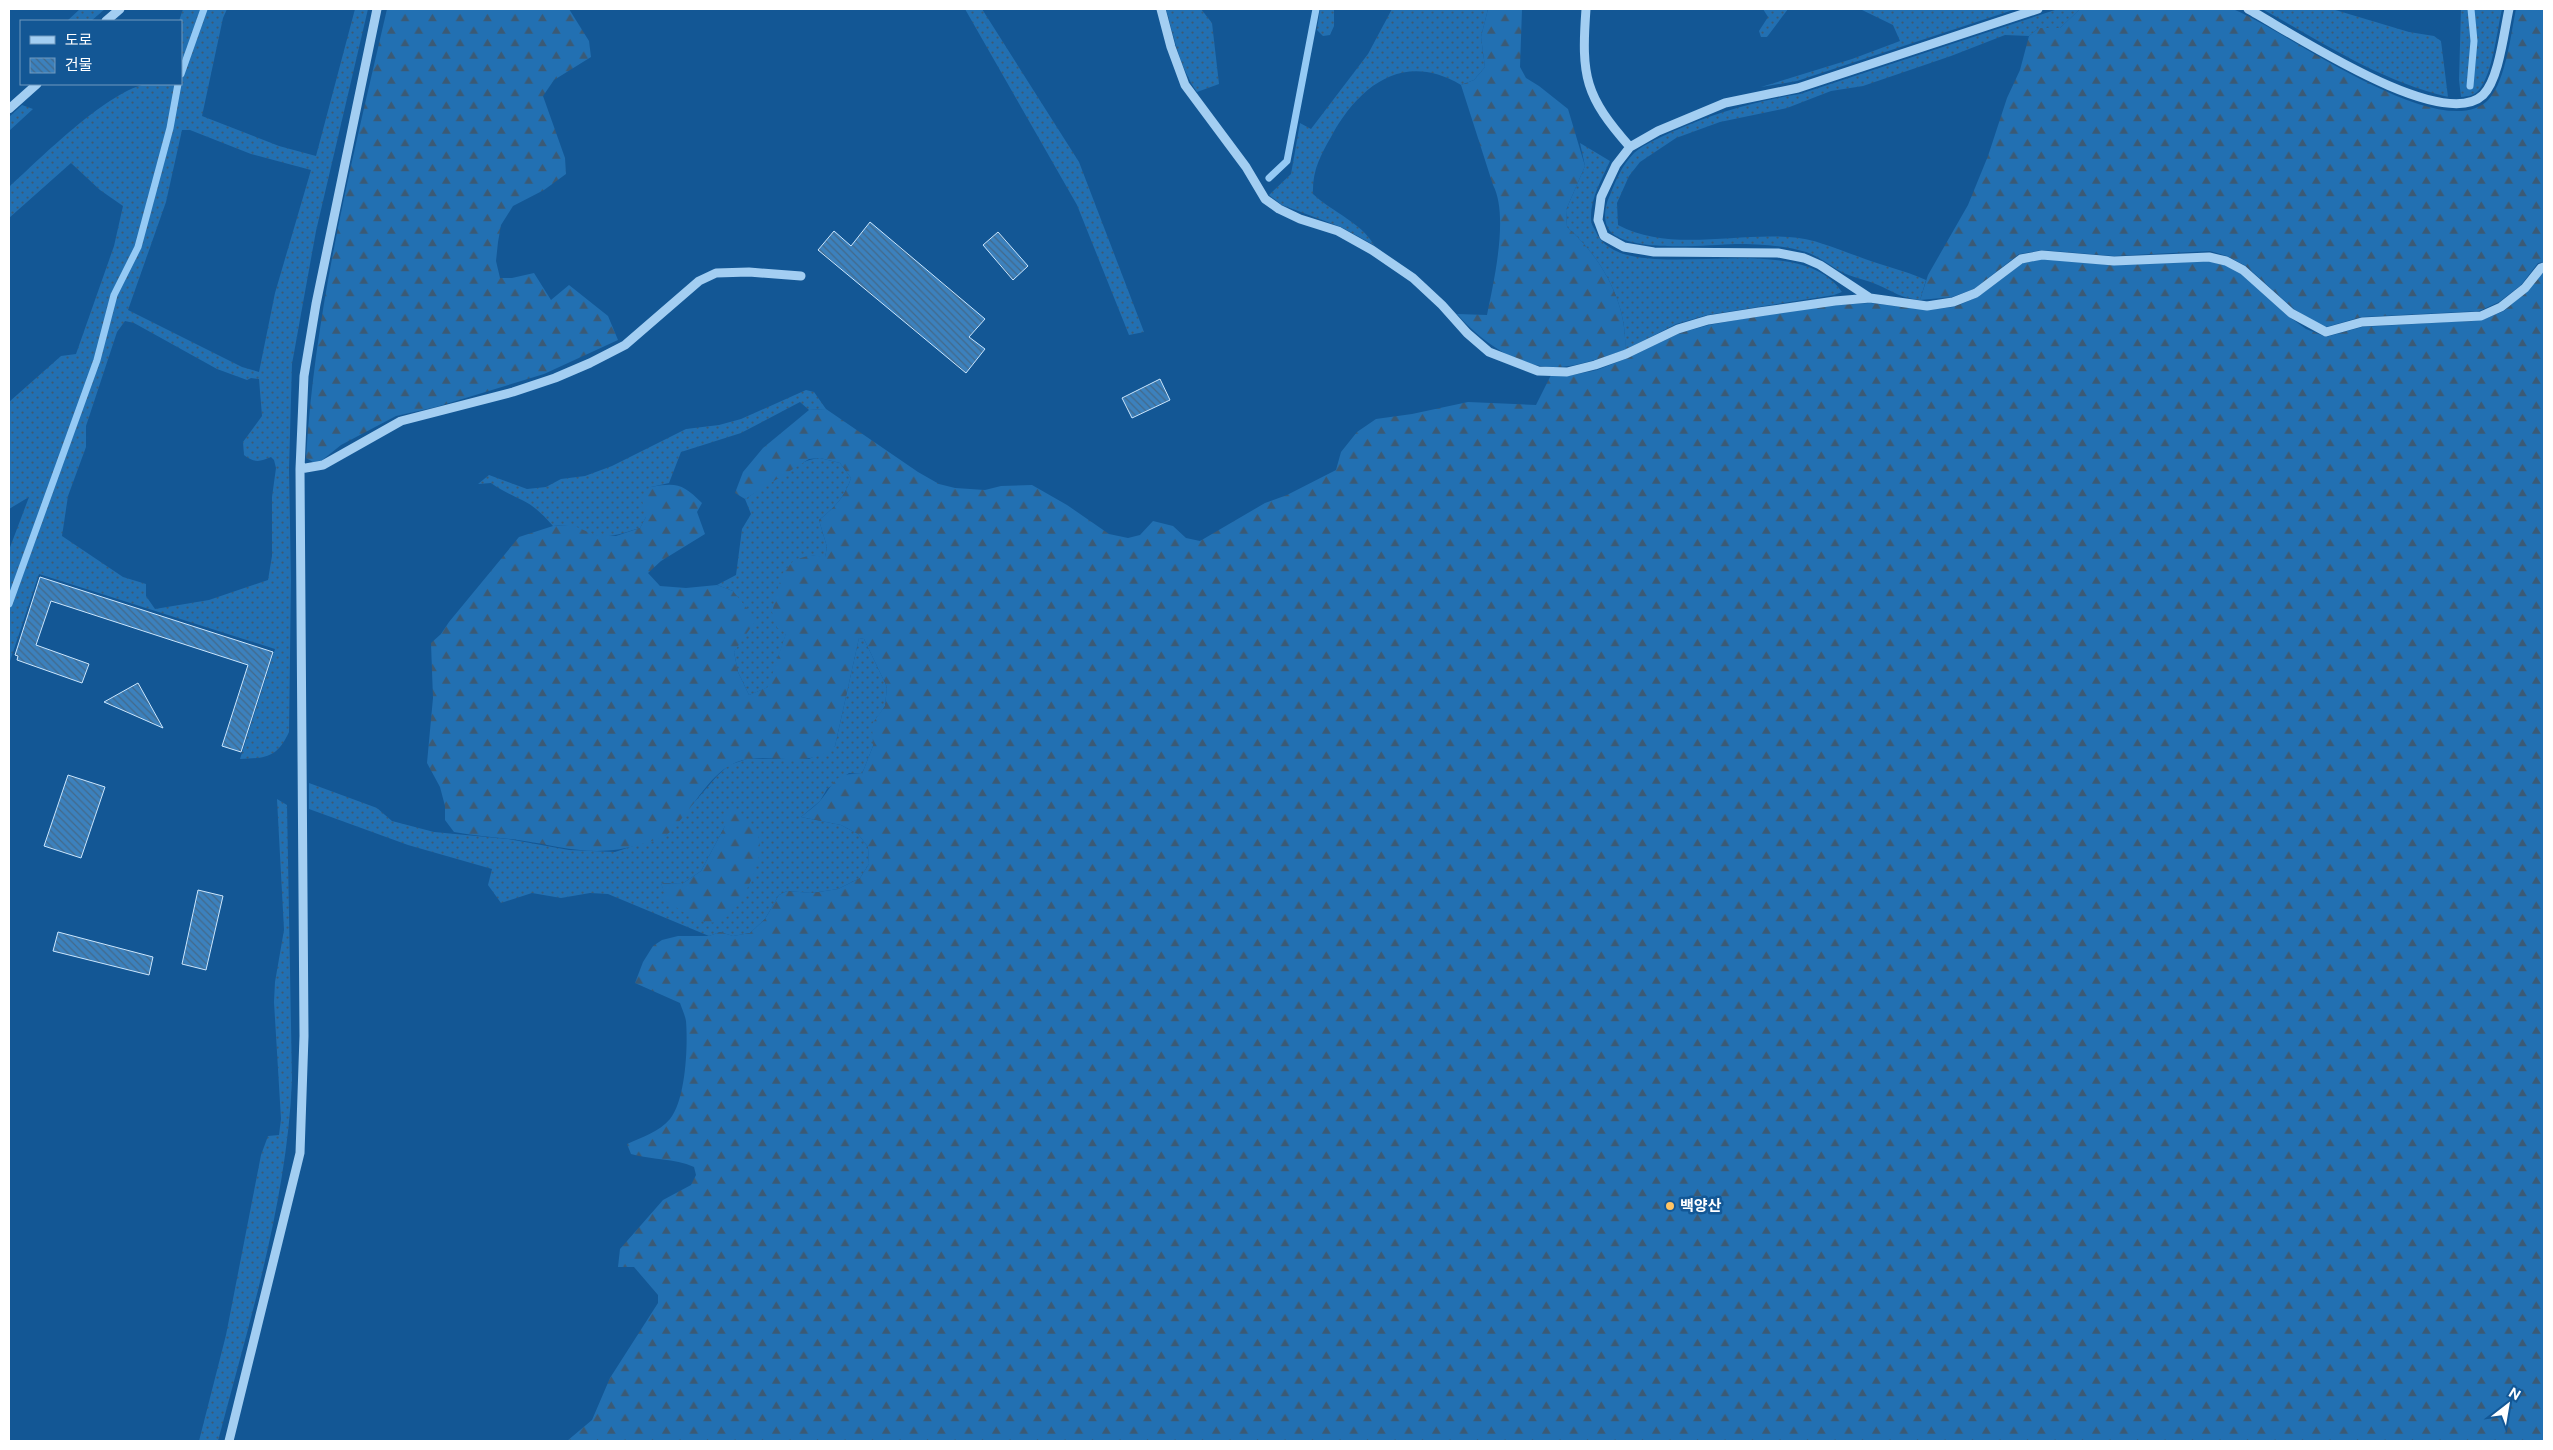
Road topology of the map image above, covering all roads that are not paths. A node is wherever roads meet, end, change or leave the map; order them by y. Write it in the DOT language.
graph roads {
  1 [pos="120,9"];
  2 [pos="376,9"];
  3 [pos="1160,9"];
  4 [pos="1586,9"];
  5 [pos="2038,9"];
  6 [pos="2248,9"];
  7 [pos="2509,9"];
  8 [pos="107,20"];
  9 [pos="36,85"];
  10 [pos="9,109"];
  11 [pos="1630,147"];
  12 [pos="2544,267"];
  13 [pos="801,276"];
  14 [pos="1870,298"];
  15 [pos="300,468"];
  16 [pos="228,1441"];
  1 -- 8 [label="street"];
  2 -- 15 [label="street"];
  3 -- 14 [label="street"];
  4 -- 11 [label="street"];
  5 -- 11 [label="street"];
  6 -- 7 [label="street"];
  9 -- 10 [label="street"];
  11 -- 14 [label="street"];
  12 -- 14 [label="street"];
  13 -- 15 [label="street"];
  15 -- 16 [label="street"];
}
